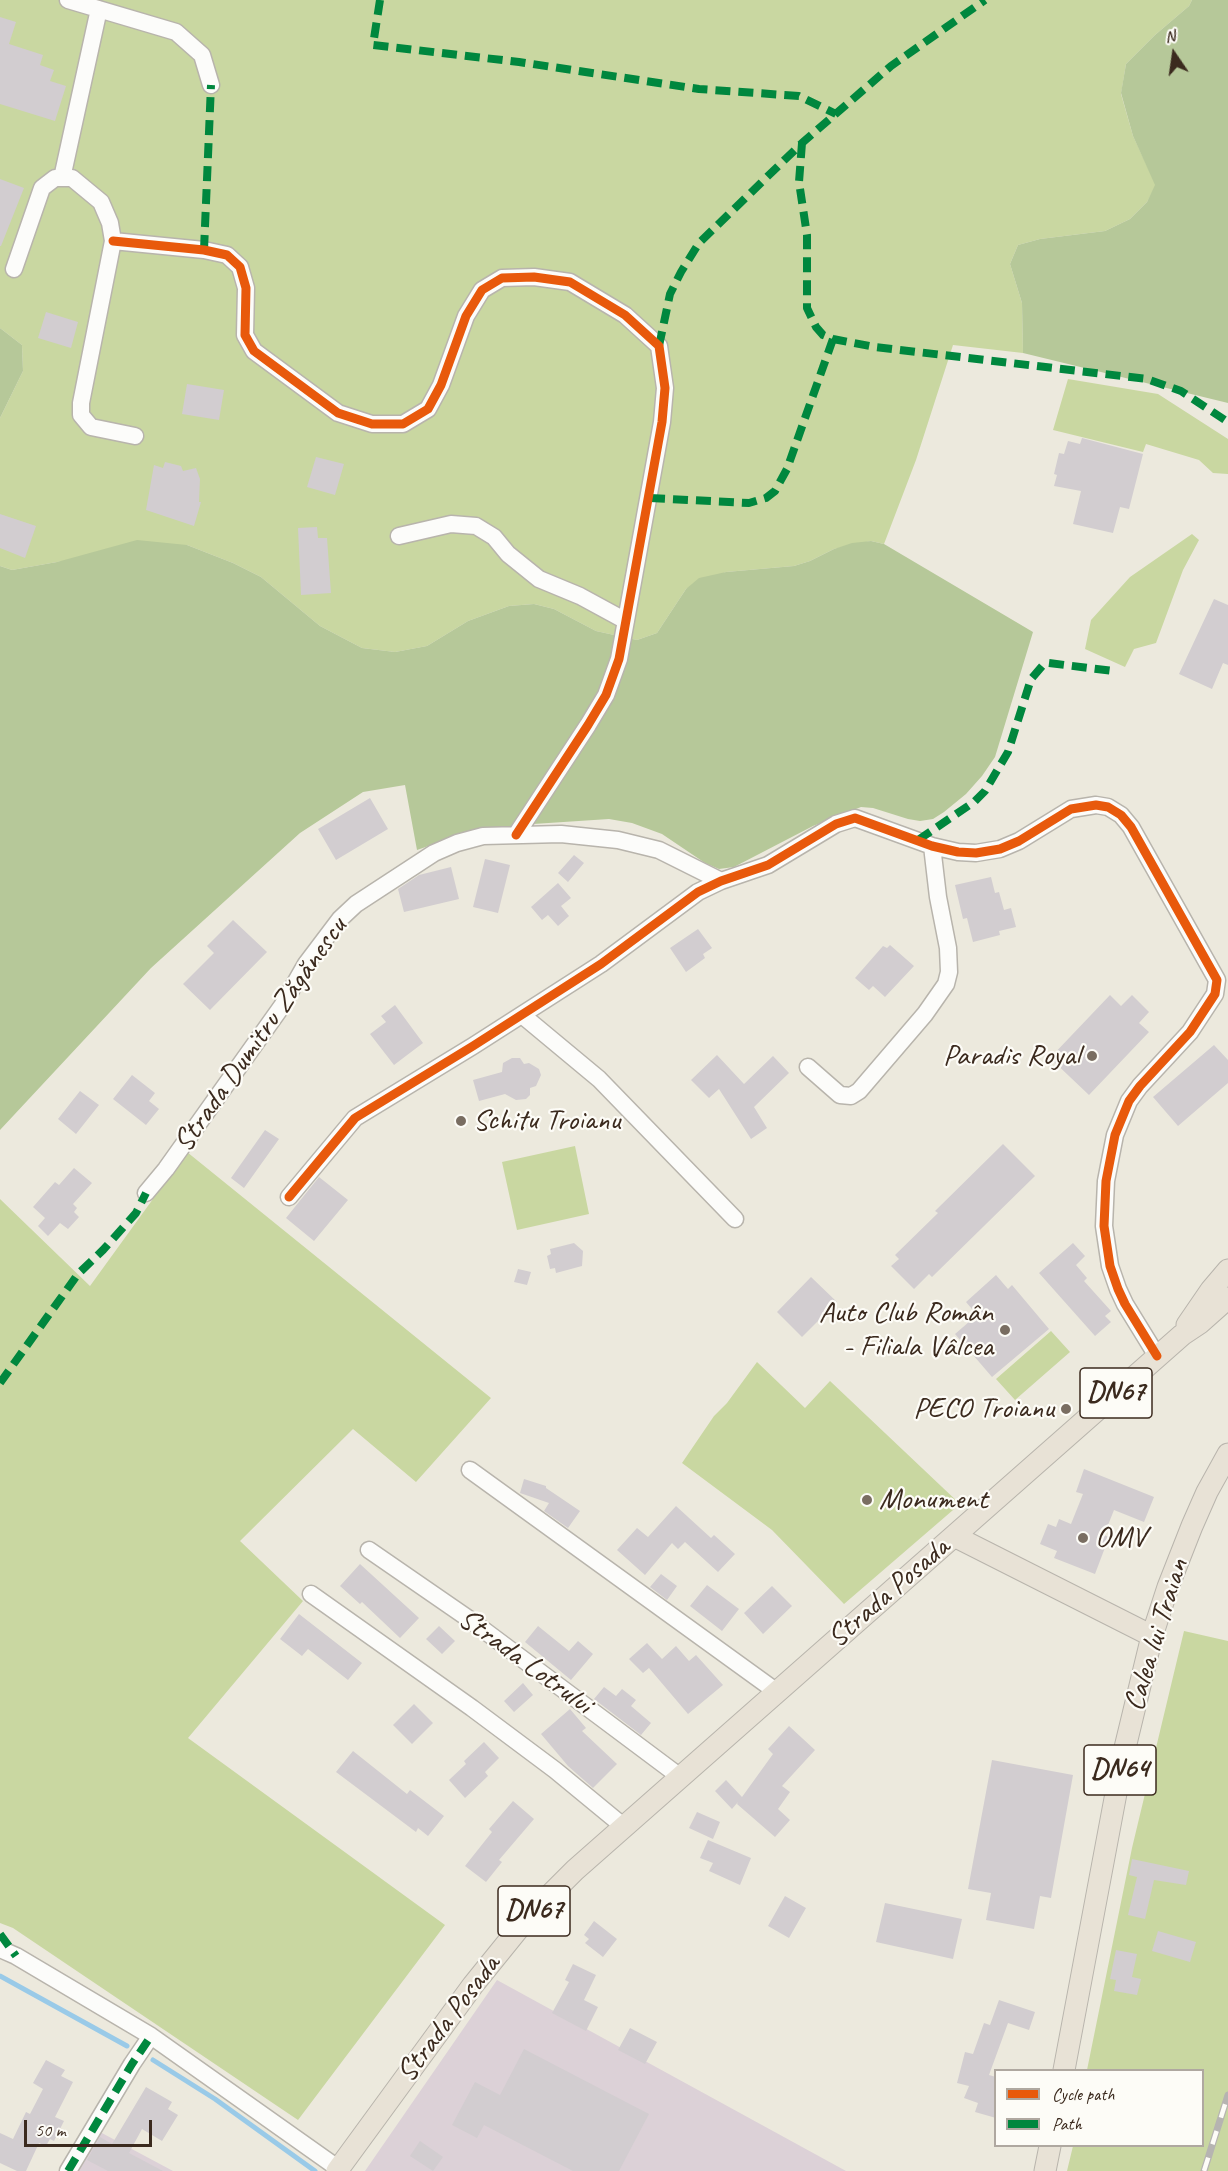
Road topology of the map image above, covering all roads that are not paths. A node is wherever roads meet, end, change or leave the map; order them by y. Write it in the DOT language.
graph roads {
  1 [pos="68,0"];
  2 [pos="99,9"];
  3 [pos="211,86"];
  4 [pos="62,178"];
  5 [pos="112,241"];
  6 [pos="14,269"];
  7 [pos="135,436"];
  8 [pos="399,536"];
  9 [pos="626,621"];
  10 [pos="516,835"];
  11 [pos="932,846"];
  12 [pos="721,881"];
  13 [pos="526,1012"];
  14 [pos="808,1068"];
  15 [pos="146,1193"];
  16 [pos="289,1197"];
  17 [pos="735,1219"];
  18 [pos="1228,1270"];
  19 [pos="1228,1298"];
  20 [pos="1182,1335"];
  21 [pos="1157,1356"];
  22 [pos="1228,1454"];
  23 [pos="470,1470"];
  24 [pos="954,1536"];
  25 [pos="369,1550"];
  26 [pos="311,1594"];
  27 [pos="1152,1636"];
  28 [pos="777,1692"];
  29 [pos="679,1776"];
  30 [pos="623,1826"];
  31 [pos="0,1949"];
  32 [pos="151,2036"];
  33 [pos="1064,2069"];
  34 [pos="1050,2147"];
  35 [pos="338,2170"];
  36 [pos="68,2171"];
  37 [pos="1045,2171"];
  1 -- 2 [label="street"];
  2 -- 3 [label="street"];
  2 -- 4 [label="street"];
  4 -- 5 [label="street"];
  4 -- 6 [label="street"];
  5 -- 7 [label="street"];
  5 -- 9 [label="street"];
  8 -- 9 [label="street"];
  9 -- 10 [label="street"];
  10 -- 12 [label="street, Strada Dumitru Zăgănescu"];
  10 -- 15 [label="street, Strada Dumitru Zăgănescu"];
  11 -- 12 [label="street"];
  11 -- 14 [label="street"];
  11 -- 21 [label="street"];
  12 -- 13 [label="street"];
  13 -- 16 [label="street"];
  13 -- 17 [label="street"];
  18 -- 20 [label="main road, Strada Posada / DN67"];
  19 -- 20 [label="main road, Strada Posada / DN67"];
  20 -- 21 [label="main road, Strada Posada / DN67"];
  21 -- 24 [label="main road, Strada Posada / DN67"];
  22 -- 27 [label="main road, Calea lui Traian / DN64"];
  23 -- 28 [label="street"];
  24 -- 27 [label="main road"];
  24 -- 28 [label="main road, Strada Posada / DN67"];
  25 -- 29 [label="street, Strada Lotrului"];
  26 -- 30 [label="street"];
  27 -- 33 [label="main road, Calea lui Traian / DN64"];
  28 -- 29 [label="main road, Strada Posada / DN67"];
  29 -- 30 [label="main road, Strada Posada / DN67"];
  30 -- 35 [label="main road, Strada Posada / DN67"];
  31 -- 32 [label="street"];
  32 -- 35 [label="street"];
  32 -- 36 [label="street"];
  34 -- 37 [label="main road"];
}
